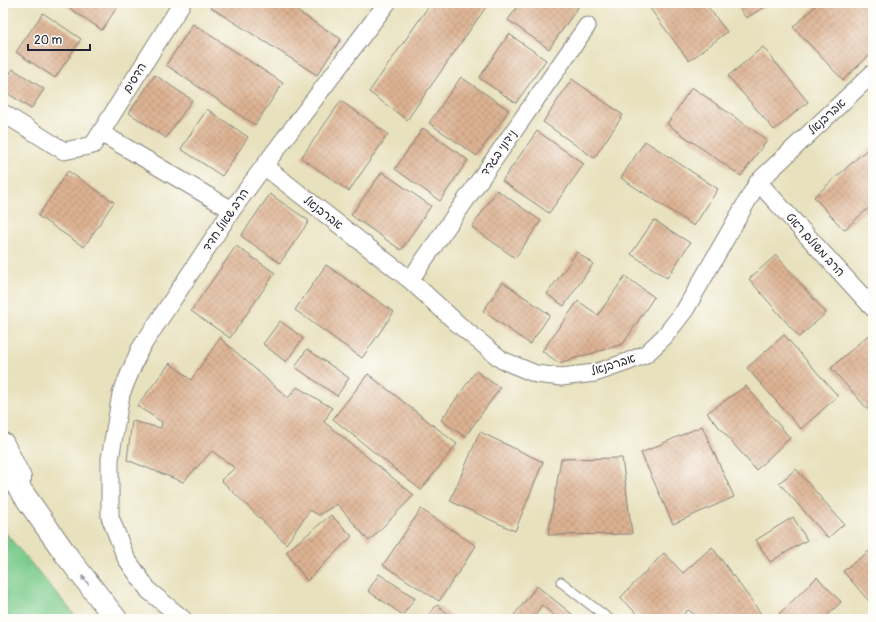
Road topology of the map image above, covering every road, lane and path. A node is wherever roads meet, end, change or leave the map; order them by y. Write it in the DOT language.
graph roads {
  1 [pos="182,3"];
  2 [pos="387,3"];
  3 [pos="587,26"];
  4 [pos="873,73"];
  5 [pos="3,113"];
  6 [pos="100,133"];
  7 [pos="264,166"];
  8 [pos="758,182"];
  9 [pos="232,210"];
  10 [pos="410,280"];
  11 [pos="873,308"];
  12 [pos="3,444"];
  13 [pos="3,465"];
  14 [pos="38,515"];
  15 [pos="561,582"];
  16 [pos="116,619"];
  17 [pos="183,619"];
  18 [pos="609,619"];
  1 -- 6 [label="street, הדסים"];
  2 -- 7 [label="street, הרב שאול חדד"];
  3 -- 10 [label="street, נידוני בגדד"];
  4 -- 8 [label="street, אברבנאל"];
  5 -- 6 [label="street, הדסים"];
  6 -- 9 [label="street"];
  7 -- 9 [label="street, הרב שאול חדד"];
  7 -- 10 [label="street, אברבנאל"];
  8 -- 10 [label="street, אברבנאל"];
  8 -- 11 [label="street, הרב משולם ראט"];
  9 -- 17 [label="street, הרב שאול חדד"];
  12 -- 14 [label="highway"];
  13 -- 14 [label="highway"];
  16 -- 14 [label="highway, one-way"];
  15 -- 18 [label="lane"];
}
